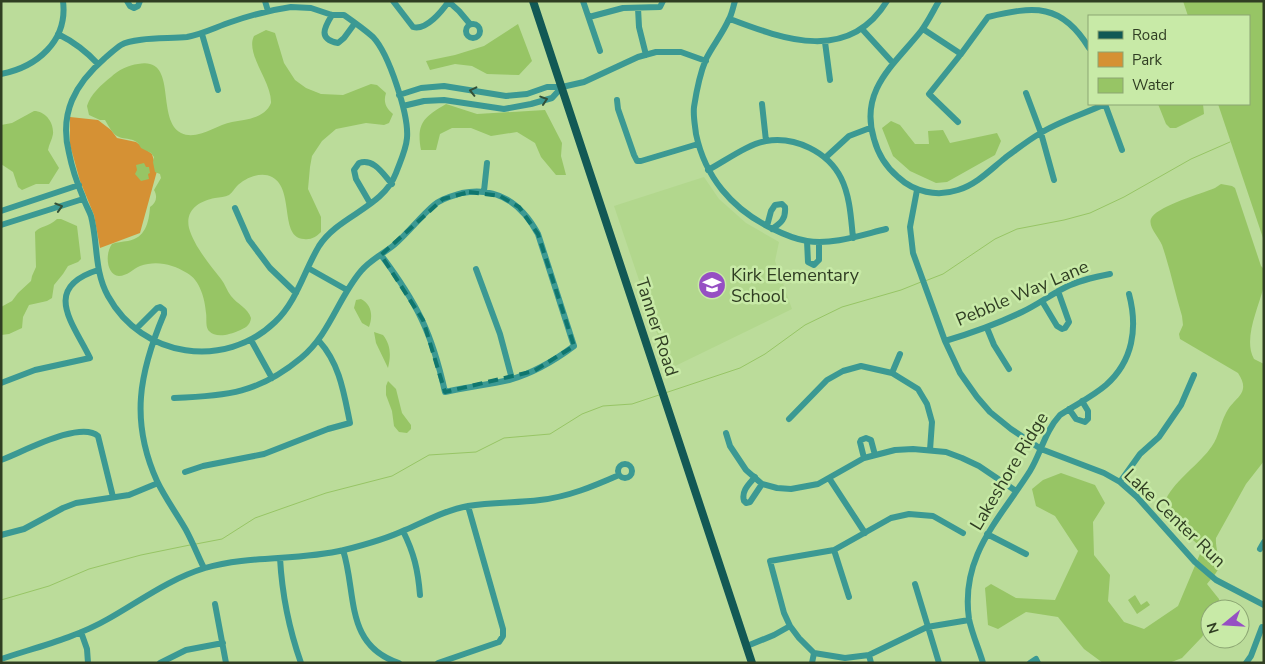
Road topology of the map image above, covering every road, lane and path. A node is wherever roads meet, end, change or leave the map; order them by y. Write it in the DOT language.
graph roads {
  1 [pos="63,1"];
  2 [pos="128,1"];
  3 [pos="140,1"];
  4 [pos="265,1"];
  5 [pos="393,1"];
  6 [pos="533,1"];
  7 [pos="583,1"];
  8 [pos="735,1"];
  9 [pos="887,1"];
  10 [pos="939,1"];
  11 [pos="449,2"];
  12 [pos="661,4"];
  13 [pos="638,8"];
  14 [pos="268,10"];
  15 [pos="332,15"];
  16 [pos="589,17"];
  17 [pos="730,19"];
  18 [pos="356,23"];
  19 [pos="470,24"];
  20 [pos="923,29"];
  21 [pos="862,30"];
  22 [pos="58,34"];
  23 [pos="202,34"];
  24 [pos="825,42"];
  25 [pos="1088,47"];
  26 [pos="600,51"];
  27 [pos="962,54"];
  28 [pos="646,55"];
  29 [pos="706,61"];
  30 [pos="893,63"];
  31 [pos="98,64"];
  32 [pos="1,74"];
  33 [pos="830,80"];
  34 [pos="562,87"];
  35 [pos="218,90"];
  36 [pos="1026,93"];
  37 [pos="399,94"];
  38 [pos="617,100"];
  39 [pos="762,104"];
  40 [pos="1103,105"];
  41 [pos="1105,105"];
  42 [pos="402,106"];
  43 [pos="958,122"];
  44 [pos="870,128"];
  45 [pos="1041,133"];
  46 [pos="766,141"];
  47 [pos="698,144"];
  48 [pos="1122,150"];
  49 [pos="825,158"];
  50 [pos="487,163"];
  51 [pos="708,170"];
  52 [pos="1054,180"];
  53 [pos="392,184"];
  54 [pos="79,185"];
  55 [pos="917,190"];
  56 [pos="484,191"];
  57 [pos="39,198"];
  58 [pos="83,199"];
  59 [pos="370,203"];
  60 [pos="236,208"];
  61 [pos="1,211"];
  62 [pos="44,211"];
  63 [pos="1,225"];
  64 [pos="886,229"];
  65 [pos="853,238"];
  66 [pos="807,241"];
  67 [pos="820,242"];
  68 [pos="381,255"];
  69 [pos="308,268"];
  70 [pos="476,269"];
  71 [pos="98,270"];
  72 [pos="1110,274"];
  73 [pos="347,290"];
  74 [pos="1058,292"];
  75 [pos="296,293"];
  76 [pos="1129,294"];
  77 [pos="1042,301"];
  78 [pos="987,328"];
  79 [pos="136,329"];
  80 [pos="251,340"];
  81 [pos="153,341"];
  82 [pos="318,341"];
  83 [pos="945,341"];
  84 [pos="900,354"];
  85 [pos="1009,369"];
  86 [pos="892,373"];
  87 [pos="1194,375"];
  88 [pos="272,378"];
  89 [pos="512,379"];
  90 [pos="1,383"];
  91 [pos="174,398"];
  92 [pos="1082,402"];
  93 [pos="1069,409"];
  94 [pos="789,420"];
  95 [pos="726,433"];
  96 [pos="1041,449"];
  97 [pos="930,450"];
  98 [pos="875,455"];
  99 [pos="864,458"];
  100 [pos="1,460"];
  101 [pos="185,472"];
  102 [pos="619,475"];
  103 [pos="754,477"];
  104 [pos="829,478"];
  105 [pos="1120,482"];
  106 [pos="158,483"];
  107 [pos="762,484"];
  108 [pos="1016,491"];
  109 [pos="113,497"];
  110 [pos="468,506"];
  111 [pos="404,531"];
  112 [pos="865,533"];
  113 [pos="963,533"];
  114 [pos="986,534"];
  115 [pos="1,536"];
  116 [pos="1264,542"];
  117 [pos="343,550"];
  118 [pos="834,550"];
  119 [pos="1260,550"];
  120 [pos="1026,554"];
  121 [pos="280,558"];
  122 [pos="204,568"];
  123 [pos="915,584"];
  124 [pos="420,595"];
  125 [pos="849,597"];
  126 [pos="215,604"];
  127 [pos="1264,605"];
  128 [pos="970,620"];
  129 [pos="790,626"];
  130 [pos="927,627"];
  131 [pos="1262,627"];
  132 [pos="81,632"];
  133 [pos="222,643"];
  134 [pos="747,646"];
  135 [pos="814,653"];
  136 [pos="869,655"];
  137 [pos="1,659"];
  138 [pos="88,663"];
  139 [pos="160,663"];
  140 [pos="226,663"];
  141 [pos="301,663"];
  142 [pos="399,663"];
  143 [pos="438,663"];
  144 [pos="752,663"];
  145 [pos="812,663"];
  146 [pos="872,663"];
  147 [pos="939,663"];
  148 [pos="983,663"];
  149 [pos="1030,663"];
  150 [pos="1038,663"];
  151 [pos="1246,663"];
  1 -- 22 [label="street"];
  2 -- 3 [label="street"];
  4 -- 14 [label="street"];
  5 -- 11 [label="street"];
  6 -- 34 [label="main road, Tanner Road"];
  7 -- 16 [label="street"];
  8 -- 17 [label="street"];
  9 -- 21 [label="street"];
  10 -- 20 [label="street"];
  11 -- 19 [label="street"];
  12 -- 13 [label="street"];
  13 -- 16 [label="street"];
  13 -- 28 [label="street"];
  14 -- 15 [label="street"];
  14 -- 23 [label="street"];
  15 -- 18 [label="street"];
  15 -- 18 [label="street"];
  16 -- 26 [label="street"];
  17 -- 24 [label="street"];
  17 -- 29 [label="street"];
  18 -- 37 [label="street"];
  20 -- 27 [label="street"];
  20 -- 30 [label="street"];
  21 -- 24 [label="street"];
  21 -- 30 [label="street"];
  22 -- 31 [label="street"];
  22 -- 32 [label="street"];
  23 -- 31 [label="street"];
  23 -- 35 [label="street"];
  24 -- 33 [label="street"];
  25 -- 27 [label="street"];
  27 -- 43 [label="street"];
  28 -- 29 [label="street"];
  28 -- 34 [label="street"];
  29 -- 47 [label="street"];
  30 -- 44 [label="street"];
  31 -- 54 [label="street"];
  34 -- 37 [label="street, one-way"];
  42 -- 34 [label="street, one-way"];
  34 -- 134 [label="main road, Tanner Road"];
  36 -- 45 [label="street"];
  37 -- 42 [label="street"];
  38 -- 47 [label="street"];
  39 -- 46 [label="street"];
  40 -- 45 [label="street"];
  41 -- 48 [label="street"];
  42 -- 53 [label="street"];
  44 -- 49 [label="street"];
  44 -- 55 [label="street"];
  45 -- 52 [label="street"];
  45 -- 55 [label="street"];
  46 -- 49 [label="street"];
  46 -- 51 [label="street"];
  47 -- 51 [label="street"];
  49 -- 65 [label="street"];
  50 -- 56 [label="street"];
  51 -- 66 [label="street"];
  53 -- 59 [label="street"];
  53 -- 59 [label="street"];
  54 -- 57 [label="street"];
  54 -- 58 [label="street"];
  55 -- 83 [label="street, Lake Center Run"];
  56 -- 68 [label="street"];
  56 -- 89 [label="street"];
  57 -- 61 [label="street"];
  57 -- 62 [label="street"];
  62 -- 58 [label="street, one-way"];
  58 -- 71 [label="street"];
  59 -- 69 [label="street"];
  60 -- 75 [label="street"];
  62 -- 63 [label="street"];
  64 -- 65 [label="street"];
  65 -- 67 [label="street"];
  66 -- 67 [label="street"];
  66 -- 67 [label="street"];
  68 -- 73 [label="street"];
  68 -- 89 [label="street"];
  69 -- 73 [label="street"];
  69 -- 75 [label="street"];
  70 -- 89 [label="street"];
  71 -- 79 [label="street"];
  71 -- 90 [label="street"];
  72 -- 74 [label="street, Pebble Way Lane"];
  73 -- 82 [label="street"];
  74 -- 77 [label="street, Pebble Way Lane"];
  74 -- 77 [label="street"];
  75 -- 80 [label="street"];
  76 -- 92 [label="street, Lakeshore Ridge"];
  77 -- 78 [label="street, Pebble Way Lane"];
  78 -- 83 [label="street, Pebble Way Lane"];
  78 -- 85 [label="street"];
  79 -- 81 [label="street"];
  79 -- 81 [label="street"];
  80 -- 81 [label="street"];
  80 -- 88 [label="street"];
  81 -- 106 [label="street"];
  82 -- 88 [label="street"];
  82 -- 101 [label="street"];
  83 -- 96 [label="street, Lake Center Run"];
  84 -- 86 [label="street"];
  86 -- 94 [label="street"];
  86 -- 97 [label="street"];
  87 -- 105 [label="street"];
  88 -- 91 [label="street"];
  92 -- 93 [label="street, Lakeshore Ridge"];
  92 -- 93 [label="street"];
  93 -- 96 [label="street, Lakeshore Ridge"];
  95 -- 103 [label="street"];
  96 -- 105 [label="street, Lake Center Run"];
  96 -- 108 [label="street, Lakeshore Ridge"];
  97 -- 98 [label="street"];
  97 -- 108 [label="street"];
  98 -- 99 [label="street"];
  98 -- 99 [label="street"];
  99 -- 104 [label="street"];
  100 -- 109 [label="street"];
  102 -- 110 [label="street"];
  103 -- 107 [label="street"];
  103 -- 107 [label="street"];
  104 -- 107 [label="street"];
  104 -- 112 [label="street"];
  105 -- 127 [label="street, Lake Center Run"];
  106 -- 109 [label="street"];
  106 -- 122 [label="street"];
  108 -- 114 [label="street, Lakeshore Ridge"];
  109 -- 115 [label="street"];
  110 -- 111 [label="street"];
  110 -- 143 [label="street"];
  111 -- 117 [label="street"];
  111 -- 124 [label="street"];
  112 -- 113 [label="street"];
  112 -- 118 [label="street"];
  114 -- 120 [label="street"];
  114 -- 128 [label="street, Lakeshore Ridge"];
  116 -- 119 [label="street"];
  117 -- 121 [label="street"];
  117 -- 142 [label="street"];
  118 -- 125 [label="street"];
  118 -- 129 [label="street"];
  121 -- 122 [label="street"];
  121 -- 141 [label="street"];
  122 -- 132 [label="street"];
  123 -- 130 [label="street"];
  126 -- 133 [label="street"];
  128 -- 130 [label="street"];
  128 -- 148 [label="street, Lakeshore Ridge"];
  129 -- 134 [label="street"];
  129 -- 135 [label="street"];
  130 -- 136 [label="street"];
  130 -- 147 [label="street"];
  131 -- 151 [label="street"];
  132 -- 137 [label="street"];
  132 -- 138 [label="street"];
  133 -- 139 [label="street"];
  133 -- 140 [label="street"];
  134 -- 144 [label="main road, Tanner Road"];
  135 -- 136 [label="street"];
  135 -- 145 [label="street"];
  136 -- 146 [label="street"];
  149 -- 150 [label="street"];
}
